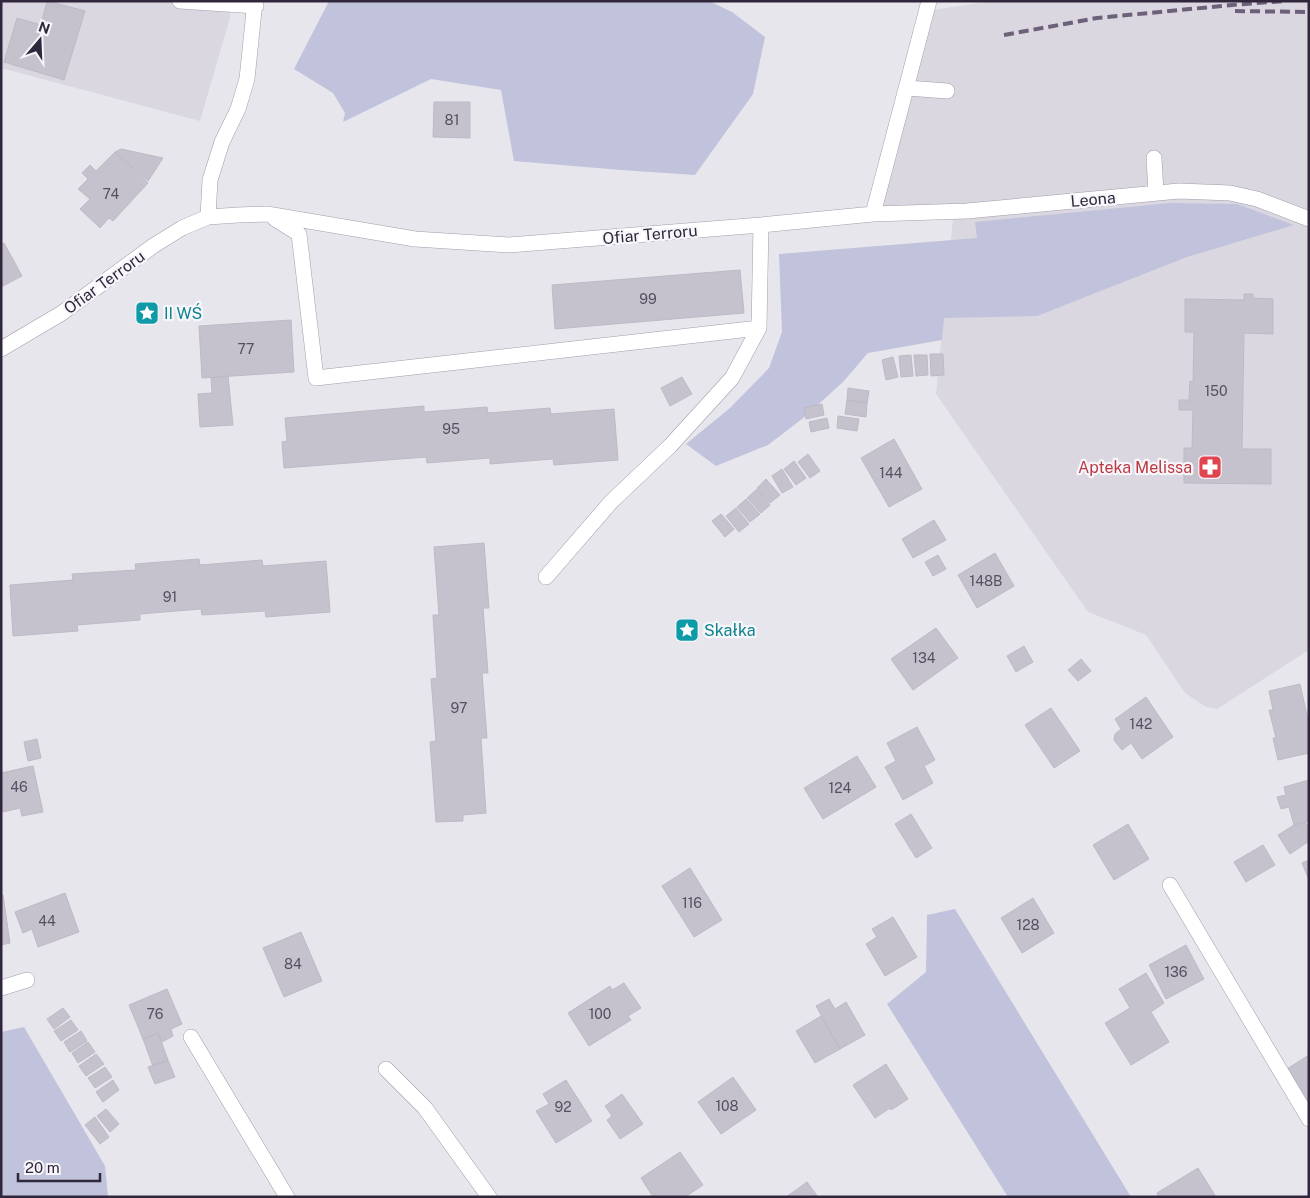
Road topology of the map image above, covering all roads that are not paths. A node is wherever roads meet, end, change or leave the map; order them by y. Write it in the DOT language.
graph roads {
  1 [pos="180,1"];
  2 [pos="929,1"];
  3 [pos="255,4"];
  4 [pos="907,88"];
  5 [pos="947,90"];
  6 [pos="1154,158"];
  7 [pos="1156,193"];
  8 [pos="267,214"];
  9 [pos="873,214"];
  10 [pos="208,217"];
  11 [pos="1309,219"];
  12 [pos="761,224"];
  13 [pos="759,328"];
  14 [pos="1,349"];
  15 [pos="546,576"];
  16 [pos="1170,885"];
  17 [pos="27,980"];
  18 [pos="1,988"];
  19 [pos="191,1037"];
  20 [pos="386,1069"];
  21 [pos="1309,1119"];
  22 [pos="287,1197"];
  23 [pos="489,1197"];
  1 -- 3 [label="street"];
  2 -- 4 [label="street"];
  3 -- 10 [label="street"];
  4 -- 5 [label="street"];
  4 -- 9 [label="street"];
  6 -- 7 [label="street"];
  7 -- 9 [label="street, Leona"];
  7 -- 11 [label="street, Leona"];
  8 -- 10 [label="street, Ofiar Terroru"];
  8 -- 12 [label="street, Ofiar Terroru"];
  8 -- 13 [label="street"];
  9 -- 12 [label="street, Ofiar Terroru"];
  10 -- 14 [label="street, Ofiar Terroru"];
  12 -- 13 [label="street"];
  13 -- 15 [label="street"];
  16 -- 21 [label="street"];
  17 -- 18 [label="street"];
  19 -- 22 [label="street"];
  20 -- 23 [label="street"];
}
